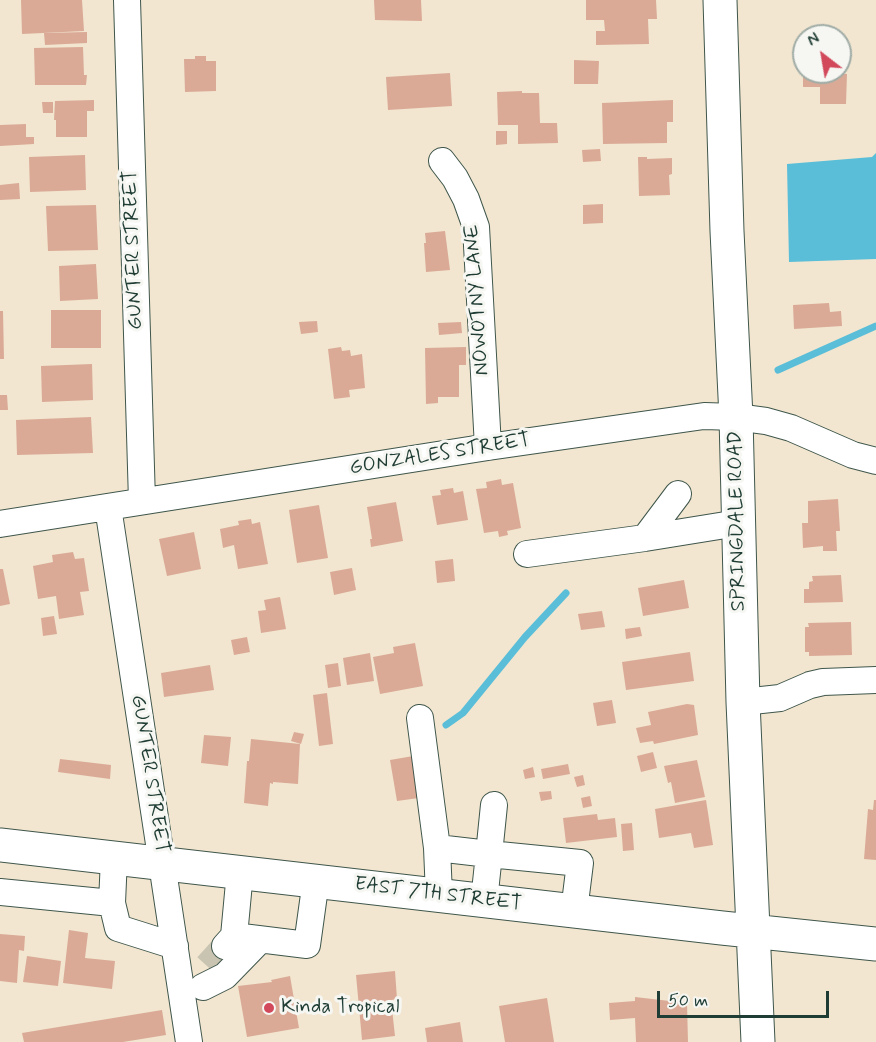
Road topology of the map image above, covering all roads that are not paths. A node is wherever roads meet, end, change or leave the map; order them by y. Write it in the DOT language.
graph roads {
  1 [pos="127,0"];
  2 [pos="720,0"];
  3 [pos="442,161"];
  4 [pos="736,417"];
  5 [pos="488,447"];
  6 [pos="876,460"];
  7 [pos="678,494"];
  8 [pos="142,501"];
  9 [pos="108,507"];
  10 [pos="738,523"];
  11 [pos="0,524"];
  12 [pos="645,538"];
  13 [pos="527,554"];
  14 [pos="876,680"];
  15 [pos="743,702"];
  16 [pos="420,718"];
  17 [pos="494,805"];
  18 [pos="0,846"];
  19 [pos="438,848"];
  20 [pos="489,854"];
  21 [pos="114,858"];
  22 [pos="163,864"];
  23 [pos="240,872"];
  24 [pos="316,880"];
  25 [pos="0,892"];
  26 [pos="439,895"];
  27 [pos="484,901"];
  28 [pos="112,903"];
  29 [pos="574,910"];
  30 [pos="754,932"];
  31 [pos="260,940"];
  32 [pos="876,944"];
  33 [pos="175,946"];
  34 [pos="197,981"];
  35 [pos="189,1042"];
  36 [pos="758,1042"];
  1 -- 8 [label="street, GUNTER STREET"];
  2 -- 4 [label="main road, SPRINGDALE ROAD"];
  3 -- 5 [label="street, NOWOTNY LANE"];
  4 -- 5 [label="street, GONZALES STREET"];
  4 -- 6 [label="street, GONZALES STREET"];
  4 -- 10 [label="main road, SPRINGDALE ROAD"];
  5 -- 8 [label="street, GONZALES STREET"];
  7 -- 12 [label="street"];
  8 -- 9 [label="street, GONZALES STREET"];
  9 -- 11 [label="street, GONZALES STREET"];
  9 -- 22 [label="street, GUNTER STREET"];
  10 -- 12 [label="street"];
  10 -- 15 [label="main road, SPRINGDALE ROAD"];
  12 -- 13 [label="street"];
  14 -- 15 [label="street"];
  15 -- 30 [label="main road, SPRINGDALE ROAD"];
  16 -- 19 [label="street"];
  17 -- 20 [label="street"];
  18 -- 21 [label="main road, EAST 7TH STREET"];
  19 -- 20 [label="street"];
  19 -- 26 [label="street"];
  20 -- 27 [label="street"];
  20 -- 29 [label="street"];
  21 -- 22 [label="main road, EAST 7TH STREET"];
  21 -- 28 [label="street"];
  22 -- 23 [label="main road, EAST 7TH STREET"];
  22 -- 33 [label="street, GUNTER STREET"];
  23 -- 24 [label="main road, EAST 7TH STREET"];
  23 -- 31 [label="street"];
  24 -- 26 [label="main road, EAST 7TH STREET"];
  24 -- 31 [label="street"];
  25 -- 28 [label="street"];
  26 -- 27 [label="main road, EAST 7TH STREET"];
  27 -- 29 [label="main road, EAST 7TH STREET"];
  28 -- 33 [label="street"];
  29 -- 30 [label="main road, EAST 7TH STREET"];
  30 -- 32 [label="main road, EAST 7TH STREET"];
  30 -- 36 [label="main road, SPRINGDALE ROAD"];
  31 -- 34 [label="street"];
  33 -- 34 [label="street, GUNTER STREET"];
  34 -- 35 [label="street, GUNTER STREET"];
}
